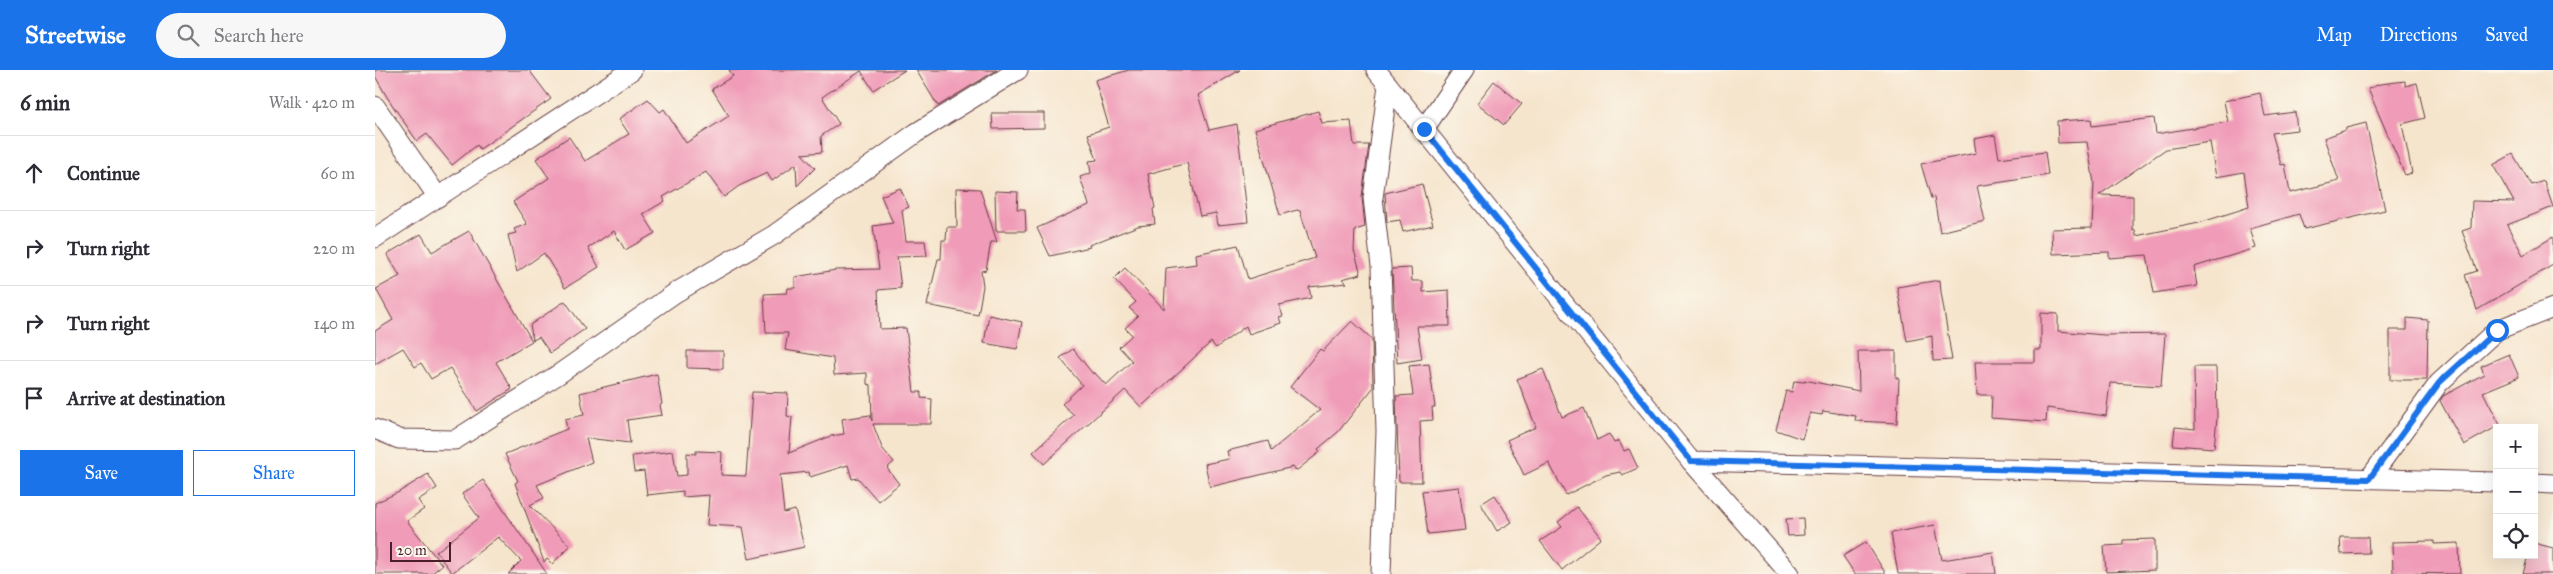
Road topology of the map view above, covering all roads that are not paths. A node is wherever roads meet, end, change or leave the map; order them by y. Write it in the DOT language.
graph roads {
  1 [pos="632,70"];
  2 [pos="1018,70"];
  3 [pos="1376,70"];
  4 [pos="1464,70"];
  5 [pos="1388,85"];
  6 [pos="375,106"];
  7 [pos="1424,129"];
  8 [pos="438,197"];
  9 [pos="375,238"];
  10 [pos="2553,308"];
  11 [pos="375,429"];
  12 [pos="1691,461"];
  13 [pos="2369,479"];
  14 [pos="2493,482"];
  15 [pos="2538,483"];
  16 [pos="2553,484"];
  17 [pos="1381,574"];
  18 [pos="1790,574"];
  1 -- 8 [label="street"];
  2 -- 11 [label="street"];
  3 -- 5 [label="street"];
  4 -- 7 [label="street"];
  5 -- 7 [label="street"];
  5 -- 17 [label="street"];
  6 -- 8 [label="street"];
  7 -- 12 [label="street"];
  8 -- 9 [label="street"];
  10 -- 13 [label="street"];
  12 -- 13 [label="street"];
  12 -- 18 [label="street"];
  13 -- 14 [label="street"];
  15 -- 16 [label="street"];
}
